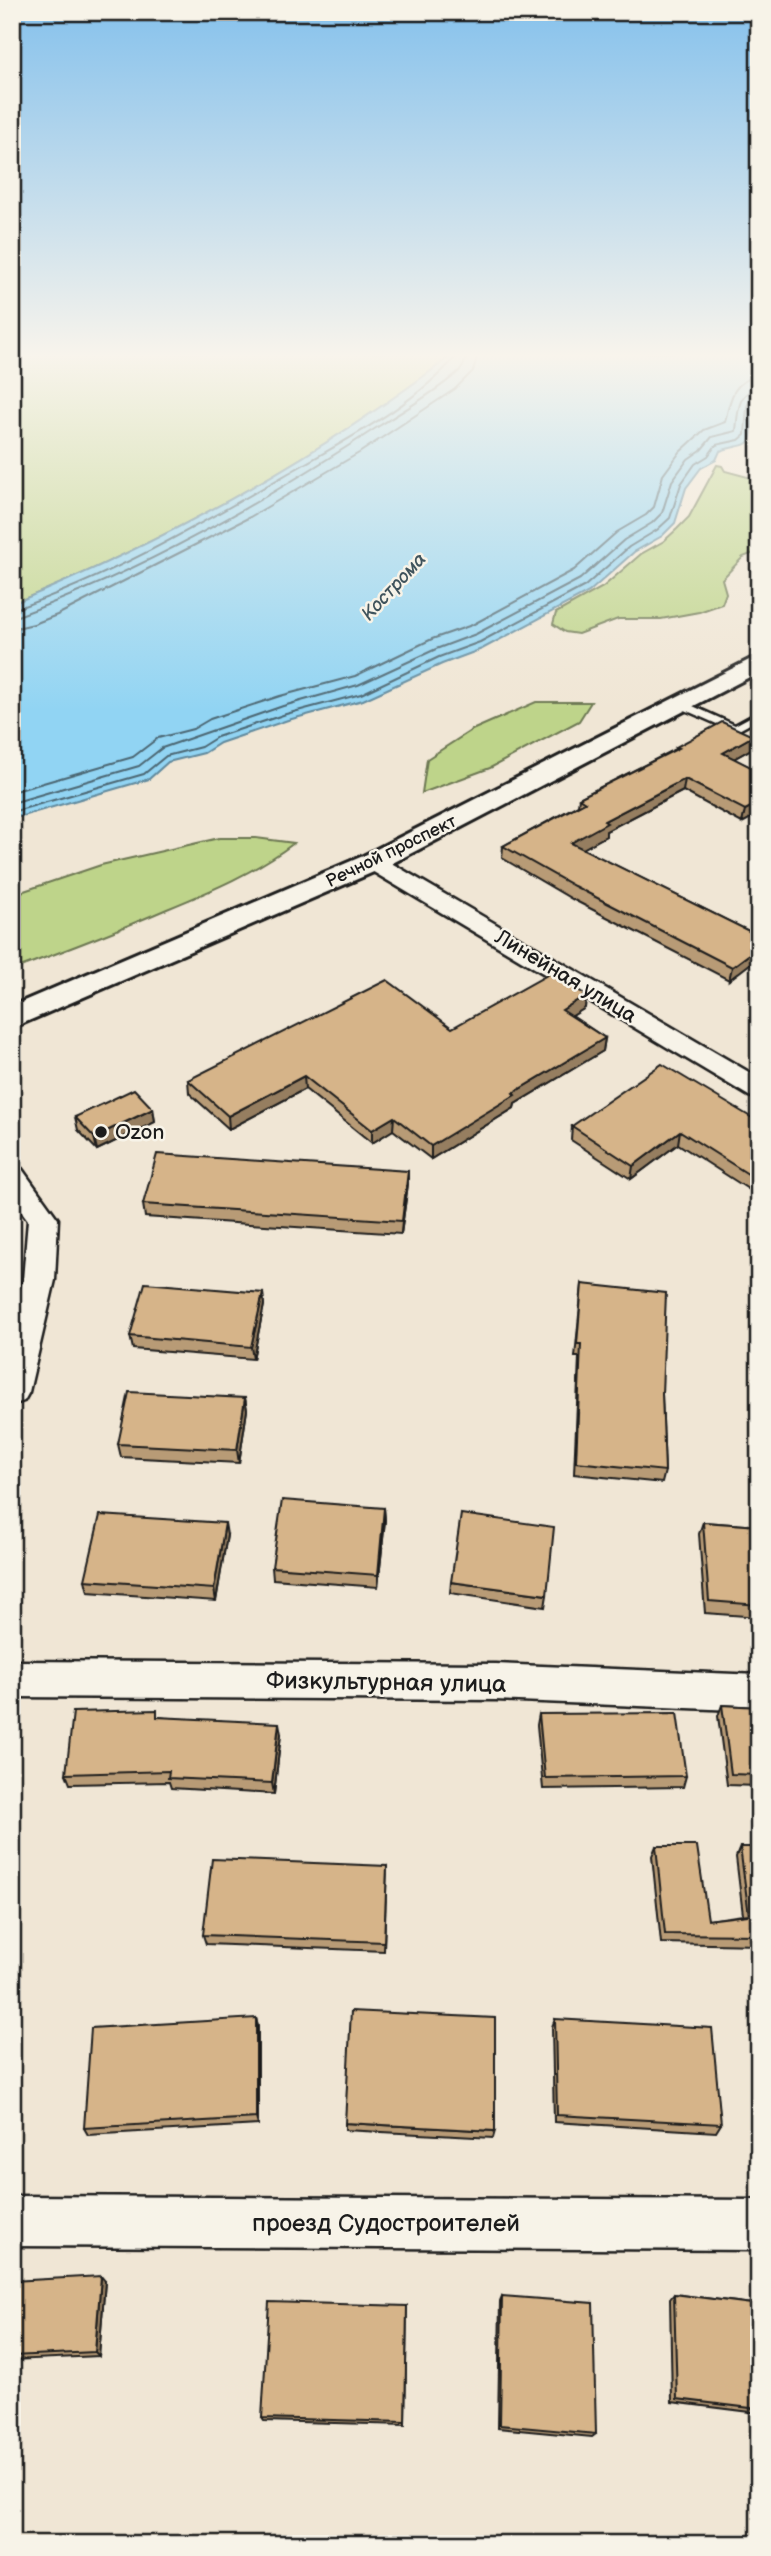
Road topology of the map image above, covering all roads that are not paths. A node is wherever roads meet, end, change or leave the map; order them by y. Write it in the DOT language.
graph roads {
  1 [pos="759,662"];
  2 [pos="680,704"];
  3 [pos="759,715"];
  4 [pos="373,862"];
  5 [pos="12,1018"];
  6 [pos="759,1090"];
  7 [pos="12,1176"];
  8 [pos="12,1392"];
  9 [pos="12,1679"];
  10 [pos="759,1693"];
  11 [pos="12,2221"];
  12 [pos="759,2225"];
  1 -- 2 [label="street, Речной проспект"];
  2 -- 3 [label="lane"];
  2 -- 4 [label="street, Речной проспект"];
  4 -- 5 [label="street, Речной проспект"];
  4 -- 6 [label="street, Линейная улица"];
  7 -- 8 [label="street"];
  9 -- 10 [label="street, Физкультурная улица"];
  11 -- 12 [label="street, проезд Судостроителей"];
}
